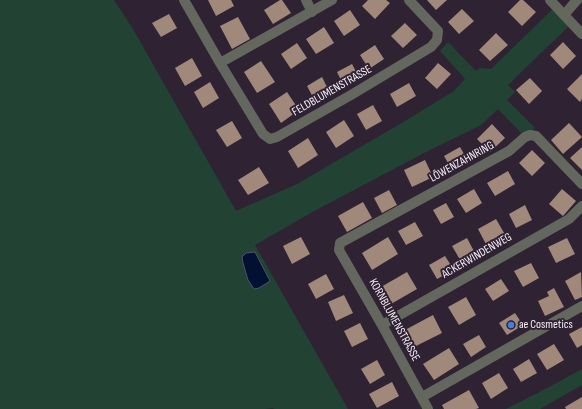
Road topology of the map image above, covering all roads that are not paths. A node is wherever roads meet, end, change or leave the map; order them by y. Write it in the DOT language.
graph roads {
  1 [pos="184,0"];
  2 [pos="306,0"];
  3 [pos="332,0"];
  4 [pos="409,0"];
  5 [pos="550,0"];
  6 [pos="577,0"];
  7 [pos="312,12"];
  8 [pos="564,15"];
  9 [pos="582,34"];
  10 [pos="220,63"];
  11 [pos="582,184"];
  12 [pos="582,206"];
  13 [pos="340,243"];
  14 [pos="582,306"];
  15 [pos="382,325"];
  16 [pos="422,397"];
  17 [pos="428,409"];
  1 -- 10 [label="street, FELDBLUMENSTRASSE"];
  2 -- 7 [label="street"];
  3 -- 7 [label="street"];
  4 -- 10 [label="street, FELDBLUMENSTRASSE"];
  5 -- 8 [label="street"];
  6 -- 8 [label="street"];
  7 -- 10 [label="street"];
  8 -- 9 [label="street"];
  11 -- 13 [label="street, LÖWENZAHNRING"];
  12 -- 15 [label="street, ACKERWINDENWEG"];
  13 -- 15 [label="street, KORNBLUMENSTRASSE"];
  14 -- 16 [label="street"];
  15 -- 16 [label="street, KORNBLUMENSTRASSE"];
  16 -- 17 [label="street, KORNBLUMENSTRASSE"];
}
